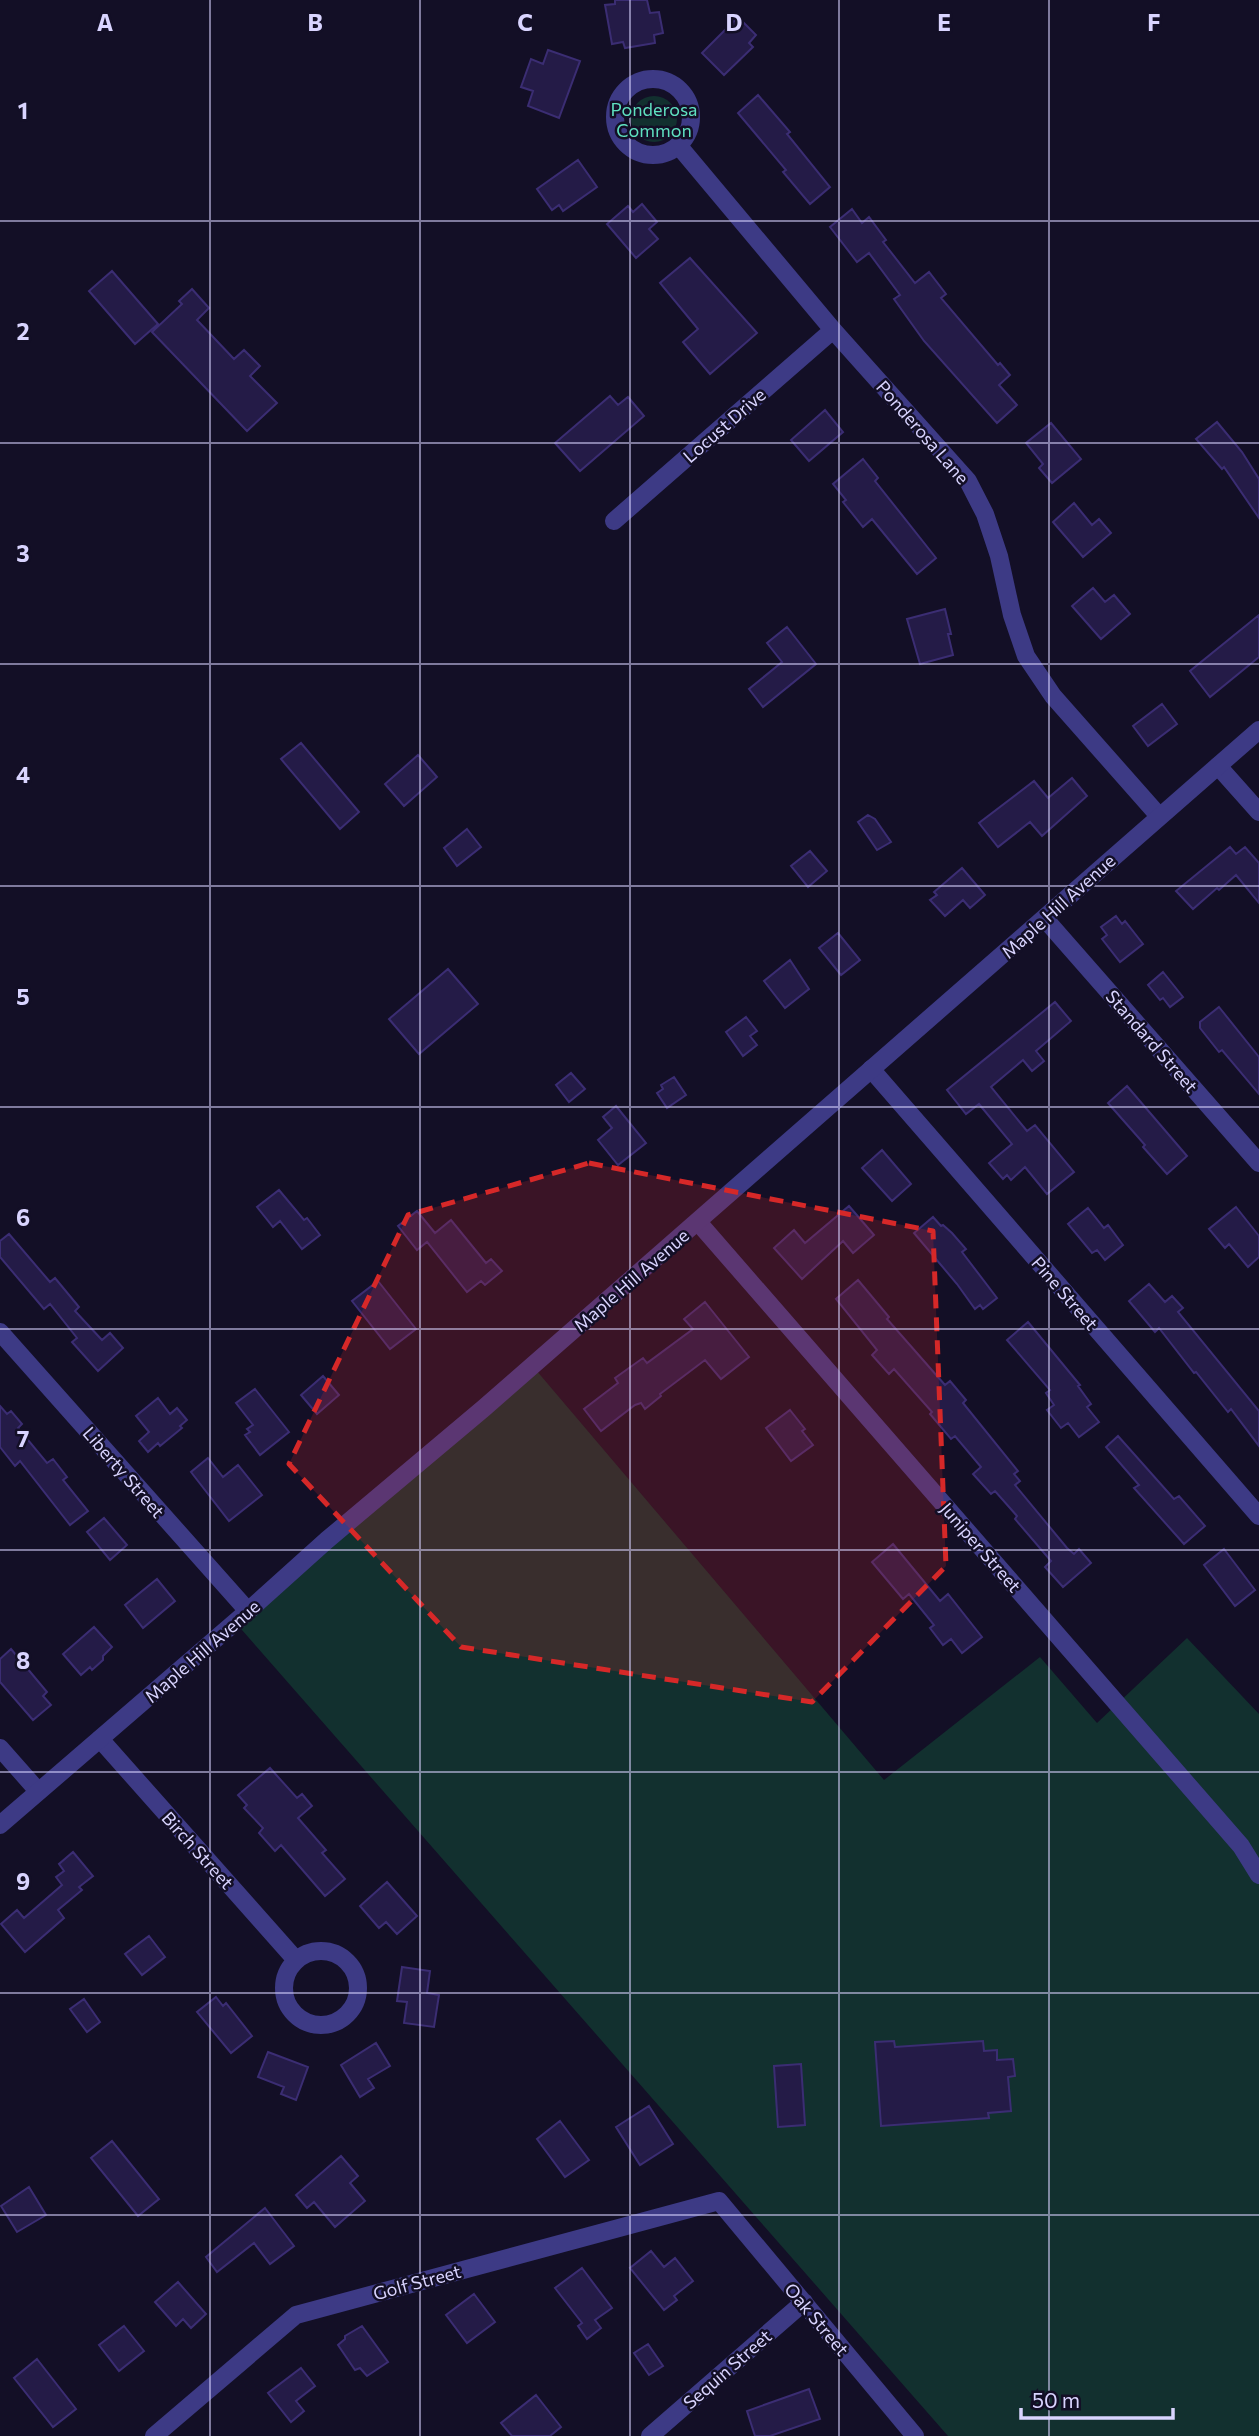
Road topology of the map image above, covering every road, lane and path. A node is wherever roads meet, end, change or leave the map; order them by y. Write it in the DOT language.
graph roads {
  1 [pos="678,145"];
  2 [pos="834,330"];
  3 [pos="614,521"];
  4 [pos="1259,730"];
  5 [pos="1218,766"];
  6 [pos="1259,812"];
  7 [pos="1159,816"];
  8 [pos="1045,919"];
  9 [pos="871,1069"];
  10 [pos="1259,1163"];
  11 [pos="698,1222"];
  12 [pos="0,1332"];
  13 [pos="1259,1516"];
  14 [pos="248,1611"];
  15 [pos="100,1739"];
  16 [pos="0,1748"];
  17 [pos="38,1791"];
  18 [pos="0,1825"];
  19 [pos="1259,1875"];
  20 [pos="296,1960"];
  21 [pos="719,2201"];
  22 [pos="804,2302"];
  23 [pos="154,2436"];
  24 [pos="650,2436"];
  25 [pos="915,2436"];
  1 -- 1 [label="street"];
  1 -- 2 [label="street, Ponderosa Lane"];
  2 -- 3 [label="street, Locust Drive"];
  2 -- 7 [label="street, Ponderosa Lane"];
  4 -- 5 [label="street, Maple Hill Avenue"];
  5 -- 6 [label="street"];
  5 -- 7 [label="street, Maple Hill Avenue"];
  7 -- 8 [label="street, Maple Hill Avenue"];
  8 -- 9 [label="street, Maple Hill Avenue"];
  8 -- 10 [label="street, Standard Street"];
  9 -- 11 [label="street, Maple Hill Avenue"];
  9 -- 13 [label="street, Pine Street"];
  11 -- 14 [label="street, Maple Hill Avenue"];
  11 -- 19 [label="street, Juniper Street"];
  12 -- 14 [label="street, Liberty Street"];
  14 -- 15 [label="street, Maple Hill Avenue"];
  15 -- 17 [label="street, Maple Hill Avenue"];
  15 -- 20 [label="street, Birch Street"];
  16 -- 17 [label="street"];
  17 -- 18 [label="street, Maple Hill Avenue"];
  20 -- 20 [label="street"];
  21 -- 22 [label="street, Oak Street"];
  21 -- 23 [label="street, Golf Street"];
  22 -- 24 [label="street, Sequin Street"];
  22 -- 25 [label="street, Oak Street"];
}
